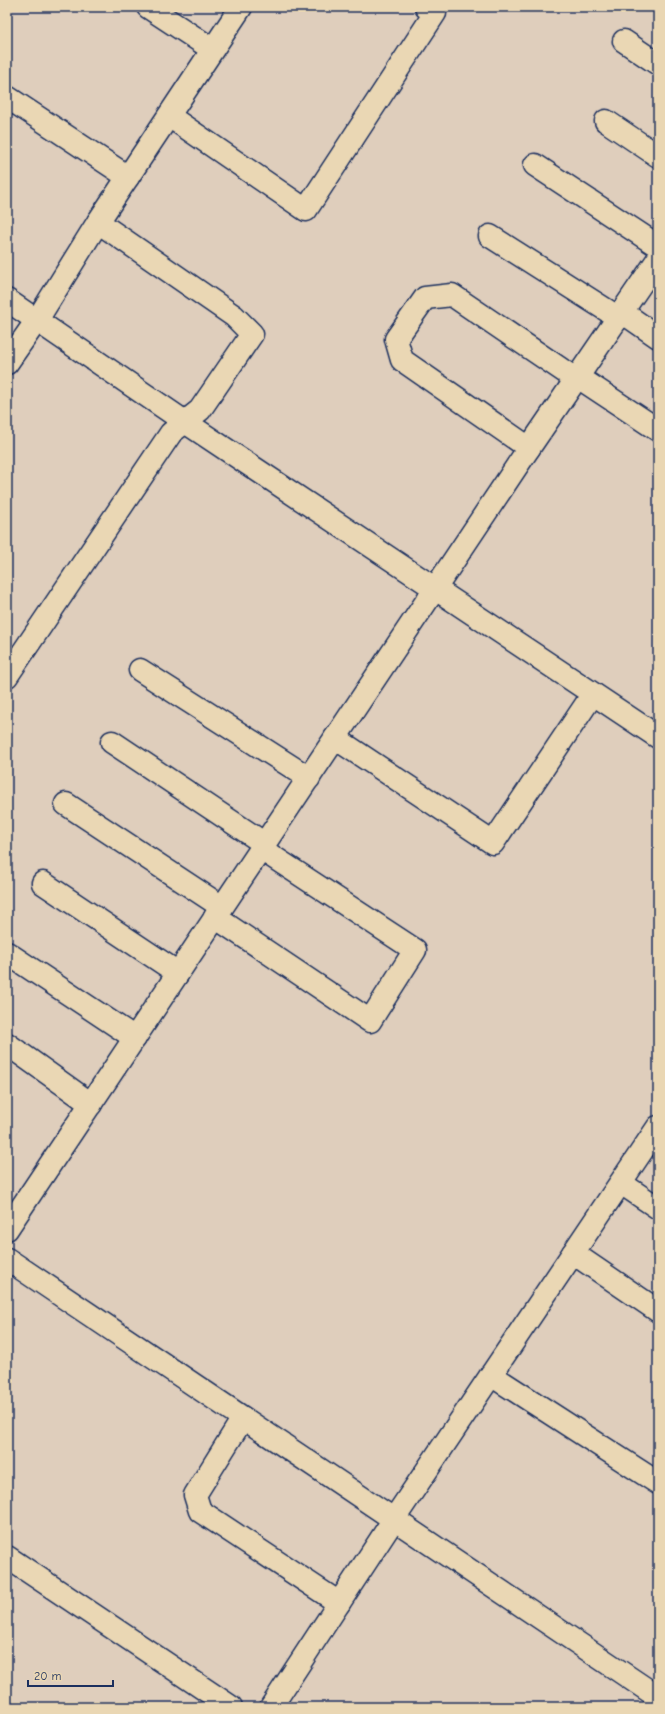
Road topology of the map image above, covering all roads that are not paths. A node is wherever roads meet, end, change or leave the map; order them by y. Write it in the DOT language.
graph roads {
  1 [pos="148,7"];
  2 [pos="241,7"];
  3 [pos="426,7"];
  4 [pos="624,41"];
  5 [pos="212,49"];
  6 [pos="658,64"];
  7 [pos="7,97"];
  8 [pos="169,116"];
  9 [pos="606,121"];
  10 [pos="658,156"];
  11 [pos="535,166"];
  12 [pos="128,177"];
  13 [pos="98,222"];
  14 [pos="490,236"];
  15 [pos="658,246"];
  16 [pos="658,259"];
  17 [pos="7,300"];
  18 [pos="620,315"];
  19 [pos="36,320"];
  20 [pos="658,338"];
  21 [pos="7,363"];
  22 [pos="578,378"];
  23 [pos="186,422"];
  24 [pos="658,430"];
  25 [pos="529,448"];
  26 [pos="435,590"];
  27 [pos="140,670"];
  28 [pos="7,676"];
  29 [pos="593,694"];
  30 [pos="658,737"];
  31 [pos="335,738"];
  32 [pos="112,742"];
  33 [pos="309,778"];
  34 [pos="66,804"];
  35 [pos="263,846"];
  36 [pos="43,883"];
  37 [pos="219,912"];
  38 [pos="7,953"];
  39 [pos="178,973"];
  40 [pos="135,1038"];
  41 [pos="7,1044"];
  42 [pos="91,1104"];
  43 [pos="658,1127"];
  44 [pos="621,1183"];
  45 [pos="658,1208"];
  46 [pos="7,1229"];
  47 [pos="573,1253"];
  48 [pos="7,1259"];
  49 [pos="658,1311"];
  50 [pos="491,1375"];
  51 [pos="243,1418"];
  52 [pos="658,1484"];
  53 [pos="394,1519"];
  54 [pos="7,1557"];
  55 [pos="339,1603"];
  56 [pos="658,1697"];
  57 [pos="231,1707"];
  58 [pos="271,1707"];
  1 -- 5 [label="street"];
  2 -- 5 [label="street"];
  3 -- 8 [label="street"];
  4 -- 6 [label="street"];
  5 -- 8 [label="street"];
  7 -- 12 [label="street"];
  8 -- 12 [label="street"];
  9 -- 10 [label="street"];
  11 -- 15 [label="street"];
  12 -- 13 [label="street"];
  13 -- 19 [label="street"];
  13 -- 23 [label="street"];
  14 -- 18 [label="street"];
  16 -- 18 [label="street"];
  17 -- 19 [label="street"];
  18 -- 20 [label="street"];
  18 -- 22 [label="street"];
  19 -- 21 [label="street"];
  19 -- 23 [label="street"];
  22 -- 24 [label="street"];
  22 -- 25 [label="street"];
  22 -- 25 [label="street"];
  23 -- 26 [label="street"];
  23 -- 28 [label="street"];
  25 -- 26 [label="street"];
  26 -- 29 [label="street"];
  26 -- 31 [label="street"];
  27 -- 33 [label="street"];
  29 -- 30 [label="street"];
  29 -- 31 [label="street"];
  31 -- 33 [label="street"];
  32 -- 35 [label="street"];
  33 -- 35 [label="street"];
  34 -- 37 [label="street"];
  35 -- 37 [label="street"];
  35 -- 37 [label="street"];
  36 -- 39 [label="street"];
  37 -- 39 [label="street"];
  38 -- 40 [label="street"];
  39 -- 40 [label="street"];
  40 -- 42 [label="street"];
  41 -- 42 [label="street"];
  42 -- 46 [label="street"];
  43 -- 44 [label="street"];
  44 -- 45 [label="street"];
  44 -- 47 [label="street"];
  47 -- 49 [label="street"];
  47 -- 50 [label="street"];
  48 -- 51 [label="street"];
  50 -- 52 [label="street"];
  50 -- 53 [label="street"];
  51 -- 53 [label="street"];
  51 -- 55 [label="street"];
  53 -- 55 [label="street"];
  53 -- 56 [label="street"];
  54 -- 57 [label="street"];
  55 -- 58 [label="street"];
}
